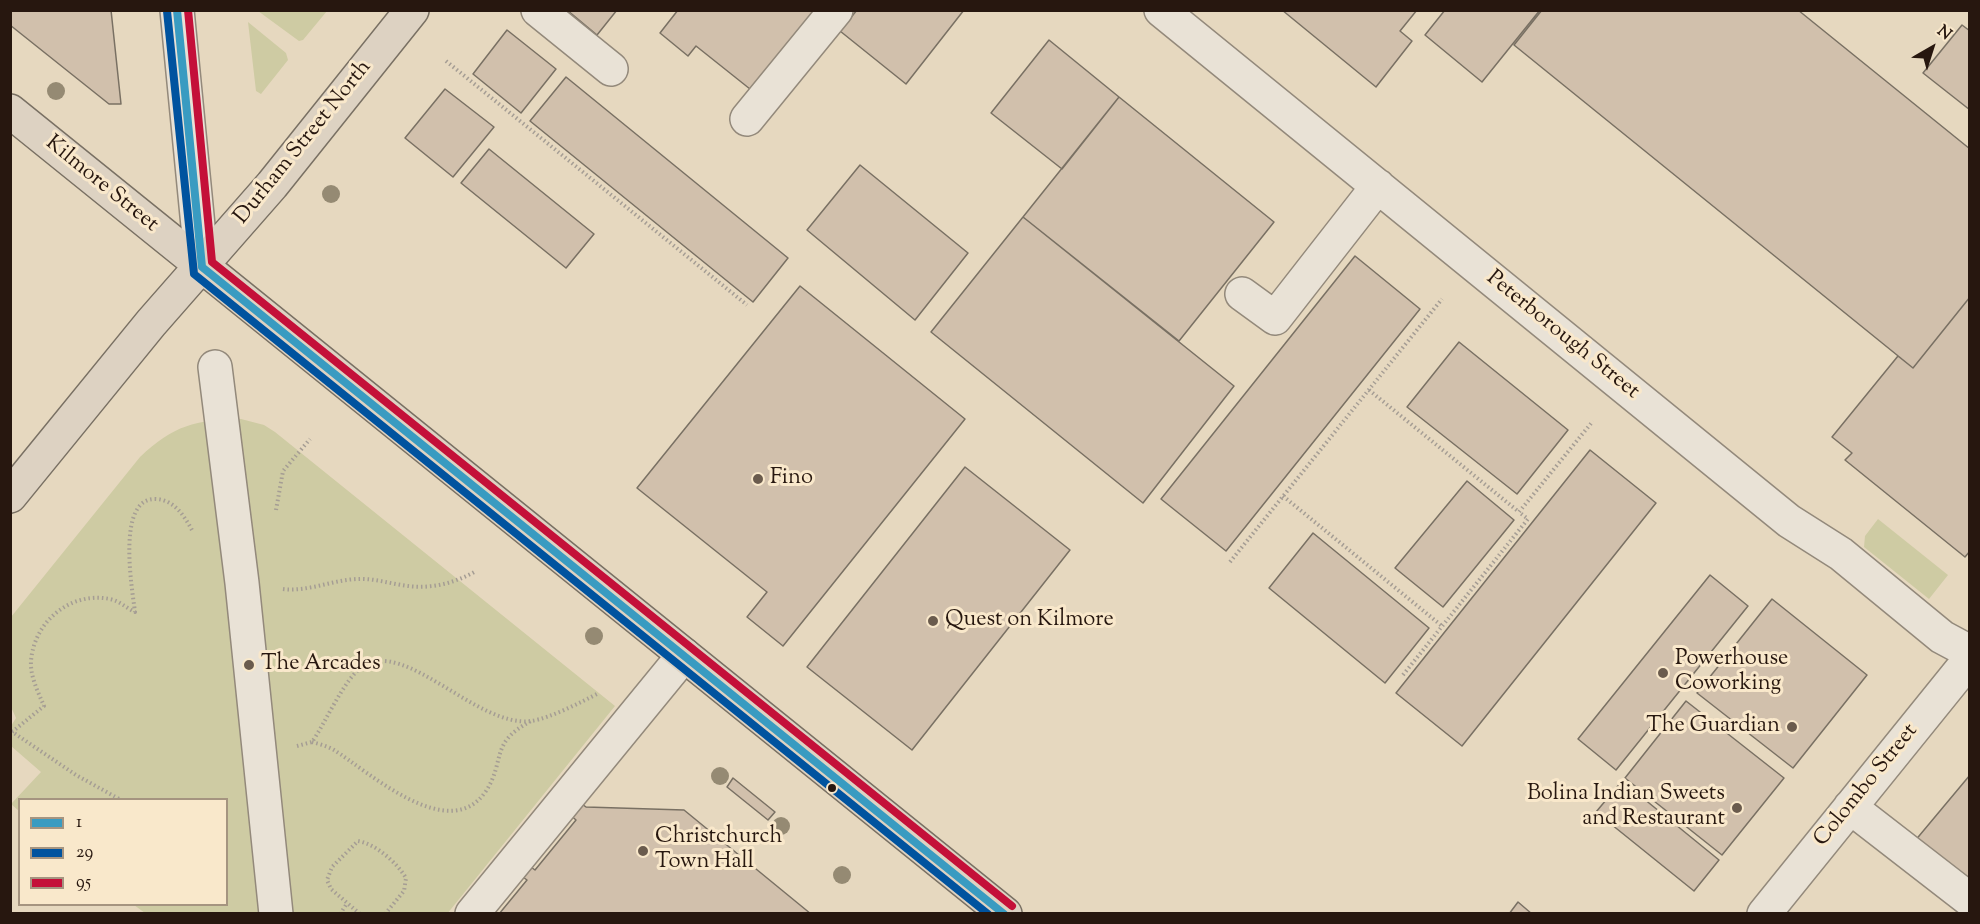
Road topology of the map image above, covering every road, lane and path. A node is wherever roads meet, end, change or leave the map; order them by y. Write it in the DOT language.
graph roads {
  1 [pos="177,10"];
  2 [pos="412,10"];
  3 [pos="538,10"];
  4 [pos="836,10"];
  5 [pos="1161,10"];
  6 [pos="446,61"];
  7 [pos="611,69"];
  8 [pos="10,111"];
  9 [pos="747,119"];
  10 [pos="1378,186"];
  11 [pos="202,267"];
  12 [pos="1242,294"];
  13 [pos="1442,299"];
  14 [pos="747,305"];
  15 [pos="215,368"];
  16 [pos="1369,390"];
  17 [pos="1593,421"];
  18 [pos="10,496"];
  19 [pos="1283,496"];
  20 [pos="1519,512"];
  21 [pos="196,537"];
  22 [pos="1230,562"];
  23 [pos="476,571"];
  24 [pos="242,583"];
  25 [pos="1442,626"];
  26 [pos="1970,652"];
  27 [pos="684,656"];
  28 [pos="1970,659"];
  29 [pos="1403,675"];
  30 [pos="608,689"];
  31 [pos="531,721"];
  32 [pos="11,732"];
  33 [pos="312,742"];
  34 [pos="258,754"];
  35 [pos="117,798"];
  36 [pos="1850,807"];
  37 [pos="1970,900"];
  38 [pos="347,904"];
  39 [pos="276,914"];
  40 [pos="340,914"];
  41 [pos="360,914"];
  42 [pos="386,914"];
  43 [pos="472,914"];
  44 [pos="1005,914"];
  45 [pos="1764,914"];
  1 -- 11 [label="street"];
  2 -- 11 [label="main road, Durham Street North"];
  3 -- 7 [label="street"];
  4 -- 9 [label="street"];
  5 -- 10 [label="street, Peterborough Street"];
  6 -- 14 [label="path"];
  8 -- 11 [label="main road, Kilmore Street"];
  10 -- 12 [label="street"];
  10 -- 26 [label="street, Peterborough Street"];
  11 -- 18 [label="main road, Durham Street North"];
  11 -- 27 [label="main road, Kilmore Street"];
  13 -- 16 [label="path"];
  15 -- 24 [label="street"];
  16 -- 19 [label="path"];
  16 -- 20 [label="path"];
  17 -- 20 [label="path"];
  19 -- 22 [label="path"];
  19 -- 25 [label="path"];
  20 -- 25 [label="path"];
  21 -- 32 [label="path"];
  23 -- 24 [label="path"];
  24 -- 34 [label="street"];
  25 -- 29 [label="path"];
  27 -- 43 [label="street"];
  27 -- 44 [label="main road, Kilmore Street"];
  28 -- 36 [label="street, Colombo Street"];
  30 -- 31 [label="path"];
  31 -- 33 [label="path"];
  31 -- 33 [label="path"];
  32 -- 35 [label="path"];
  33 -- 34 [label="path"];
  34 -- 39 [label="street"];
  36 -- 37 [label="street"];
  36 -- 45 [label="street, Colombo Street"];
  38 -- 40 [label="path"];
  38 -- 41 [label="path"];
  38 -- 42 [label="path"];
}
